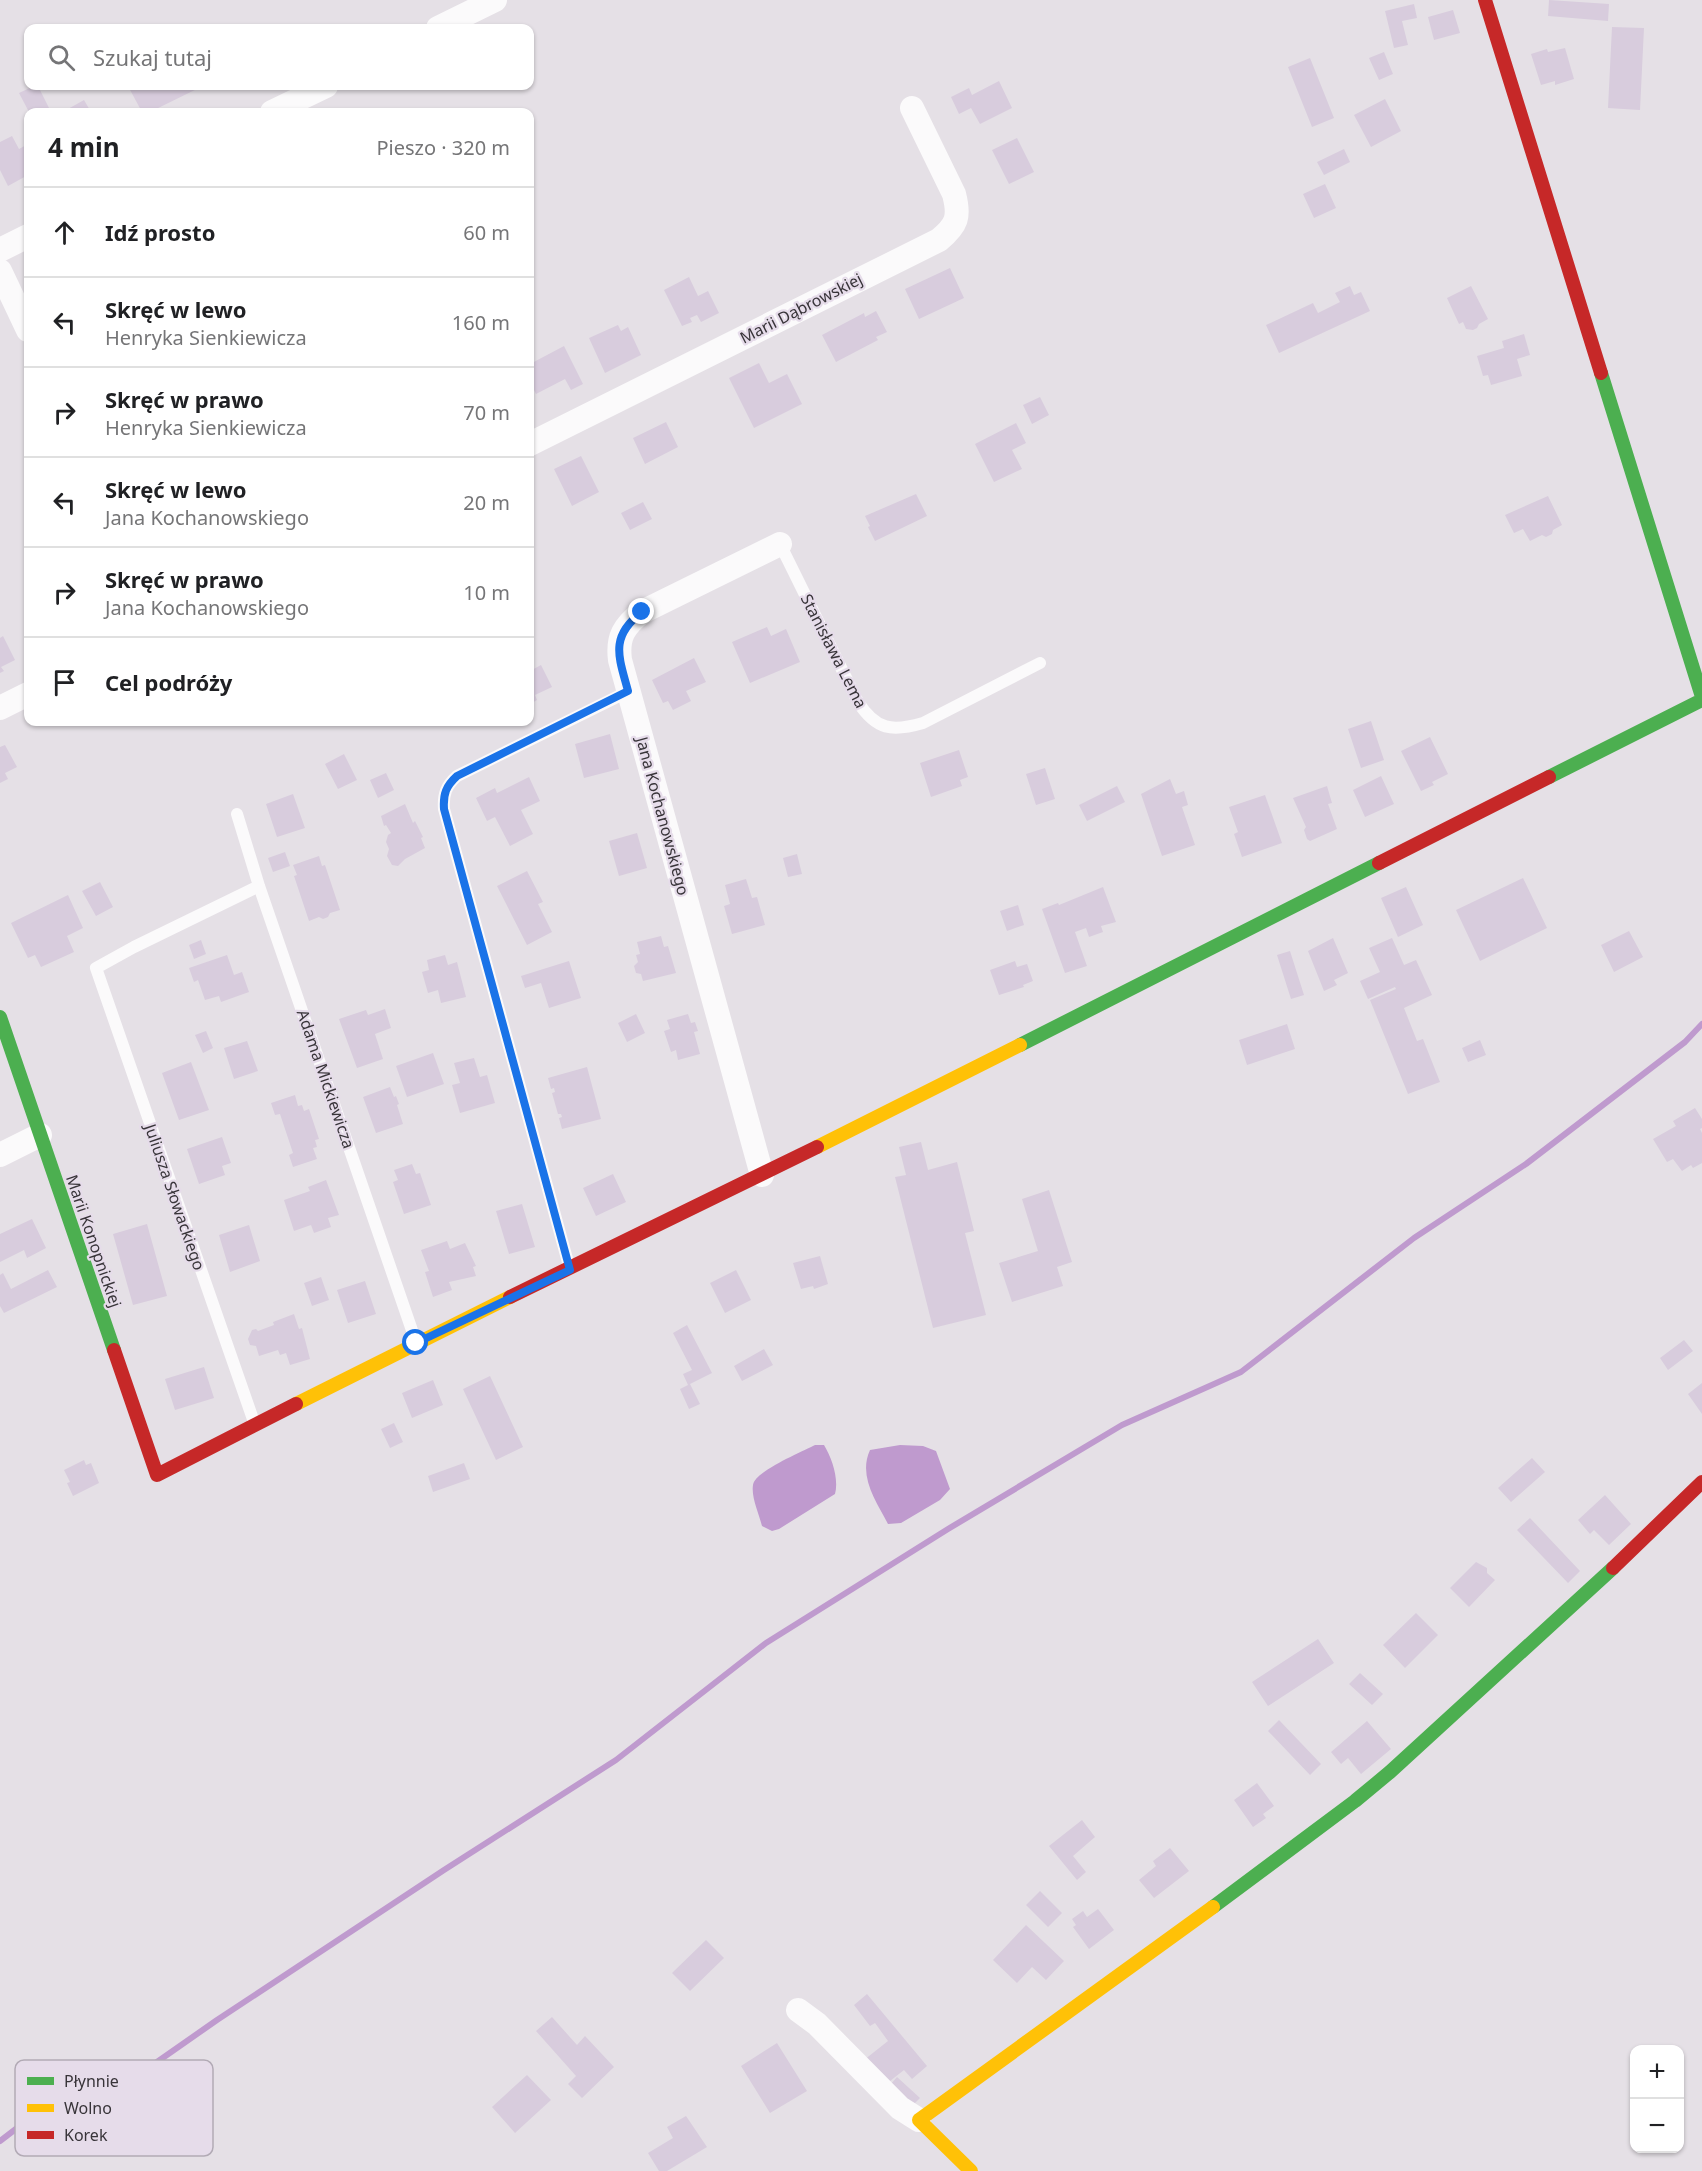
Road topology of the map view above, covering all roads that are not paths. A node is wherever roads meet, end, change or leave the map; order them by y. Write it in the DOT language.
graph roads {
  1 [pos="495,0"];
  2 [pos="1485,0"];
  3 [pos="446,24"];
  4 [pos="318,90"];
  5 [pos="280,108"];
  6 [pos="912,108"];
  7 [pos="24,238"];
  8 [pos="0,250"];
  9 [pos="0,271"];
  10 [pos="24,322"];
  11 [pos="534,442"];
  12 [pos="780,544"];
  13 [pos="1040,663"];
  14 [pos="628,691"];
  15 [pos="24,696"];
  16 [pos="1702,698"];
  17 [pos="0,708"];
  18 [pos="237,814"];
  19 [pos="259,886"];
  20 [pos="0,1017"];
  21 [pos="40,1135"];
  22 [pos="0,1155"];
  23 [pos="762,1175"];
  24 [pos="570,1270"];
  25 [pos="416,1343"];
  26 [pos="255,1426"];
  27 [pos="1702,1482"];
  28 [pos="798,2010"];
  29 [pos="919,2120"];
  30 [pos="971,2171"];
  1 -- 3 [label="street"];
  2 -- 16 [label="street"];
  4 -- 5 [label="street"];
  6 -- 11 [label="street, Marii Dąbrowskiej"];
  7 -- 8 [label="street"];
  9 -- 10 [label="street"];
  12 -- 13 [label="lane, Stanisława Lema"];
  12 -- 14 [label="street, Jana Kochanowskiego"];
  14 -- 23 [label="street, Jana Kochanowskiego"];
  14 -- 24 [label="lane"];
  15 -- 17 [label="street"];
  16 -- 23 [label="street"];
  18 -- 19 [label="lane, Adama Mickiewicza"];
  19 -- 25 [label="lane, Adama Mickiewicza"];
  19 -- 26 [label="lane, Juliusza Słowackiego"];
  20 -- 21 [label="street, Marii Konopnickiej"];
  21 -- 22 [label="street"];
  21 -- 26 [label="street, Marii Konopnickiej"];
  23 -- 24 [label="street"];
  24 -- 25 [label="street"];
  25 -- 26 [label="street"];
  27 -- 29 [label="street"];
  28 -- 29 [label="street"];
  29 -- 30 [label="street"];
}
